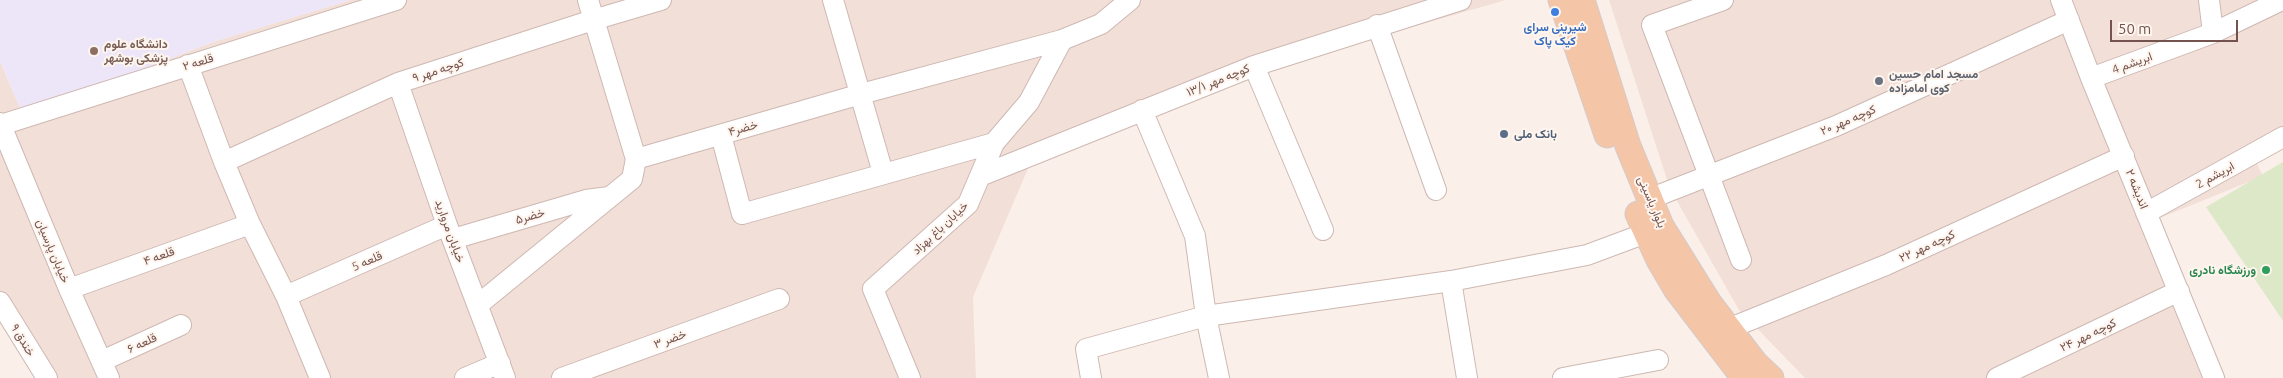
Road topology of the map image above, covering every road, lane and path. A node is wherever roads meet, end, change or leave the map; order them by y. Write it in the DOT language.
graph roads {
  1 [pos="396,0"];
  2 [pos="588,0"];
  3 [pos="661,0"];
  4 [pos="833,0"];
  5 [pos="1130,0"];
  6 [pos="1461,0"];
  7 [pos="1561,0"];
  8 [pos="1582,0"];
  9 [pos="1722,0"];
  10 [pos="2061,0"];
  11 [pos="2209,0"];
  12 [pos="2281,0"];
  13 [pos="2283,5"];
  14 [pos="593,20"];
  15 [pos="2070,20"];
  16 [pos="1377,25"];
  17 [pos="2213,33"];
  18 [pos="1062,40"];
  19 [pos="188,65"];
  20 [pos="1254,66"];
  21 [pos="2091,78"];
  22 [pos="398,83"];
  23 [pos="861,94"];
  24 [pos="1142,110"];
  25 [pos="0,124"];
  26 [pos="721,135"];
  27 [pos="2283,137"];
  28 [pos="994,143"];
  29 [pos="2124,156"];
  30 [pos="636,159"];
  31 [pos="224,162"];
  32 [pos="883,173"];
  33 [pos="980,176"];
  34 [pos="1708,176"];
  35 [pos="1436,190"];
  36 [pos="609,198"];
  37 [pos="1649,200"];
  38 [pos="2146,213"];
  39 [pos="250,224"];
  40 [pos="1323,230"];
  41 [pos="450,232"];
  42 [pos="1646,233"];
  43 [pos="1741,260"];
  44 [pos="1451,281"];
  45 [pos="69,289"];
  46 [pos="2179,291"];
  47 [pos="286,296"];
  48 [pos="779,299"];
  49 [pos="0,302"];
  50 [pos="479,304"];
  51 [pos="1206,316"];
  52 [pos="181,325"];
  53 [pos="1728,329"];
  54 [pos="1658,360"];
  55 [pos="106,370"];
  56 [pos="503,370"];
  57 [pos="315,377"];
  58 [pos="46,378"];
  59 [pos="465,378"];
  60 [pos="562,378"];
  61 [pos="910,378"];
  62 [pos="1091,378"];
  63 [pos="1219,378"];
  64 [pos="1467,378"];
  65 [pos="1563,378"];
  66 [pos="1744,378"];
  67 [pos="1771,378"];
  68 [pos="1997,378"];
  69 [pos="2214,378"];
  1 -- 19 [label="street, قلعه ۲"];
  2 -- 14 [label="street"];
  3 -- 14 [label="street, کوچه مهر ۹"];
  4 -- 23 [label="street"];
  5 -- 18 [label="street"];
  6 -- 16 [label="street, کوچه مهر ۱۳/۱"];
  7 -- 42 [label="main road, بلوار یاسینی"];
  8 -- 37 [label="main road, بلوار یاسینی"];
  9 -- 34 [label="street"];
  10 -- 15 [label="street, اندیشه ۲"];
  11 -- 17 [label="street"];
  12 -- 13 [label="street"];
  12 -- 17 [label="street, ابریشم 4"];
  14 -- 22 [label="street, کوچه مهر ۹"];
  14 -- 30 [label="street"];
  15 -- 21 [label="street, اندیشه ۲"];
  15 -- 34 [label="street, کوچه مهر ۲۰"];
  16 -- 20 [label="street, کوچه مهر ۱۳/۱"];
  16 -- 35 [label="street"];
  17 -- 21 [label="street, ابریشم 4"];
  18 -- 23 [label="street, خضر۴"];
  18 -- 28 [label="street, خیابان باغ بهزاد"];
  19 -- 25 [label="street, قلعه ۲"];
  19 -- 31 [label="street"];
  20 -- 24 [label="street, کوچه مهر ۱۳/۱"];
  20 -- 40 [label="street"];
  21 -- 29 [label="street, اندیشه ۲"];
  22 -- 31 [label="street, کوچه مهر ۹"];
  22 -- 41 [label="street, خیابان مروارید"];
  23 -- 26 [label="street, خضر۴"];
  23 -- 32 [label="street"];
  24 -- 33 [label="street, کوچه مهر ۱۳/۱"];
  24 -- 51 [label="street"];
  25 -- 45 [label="street, خیابان پارسیان"];
  26 -- 30 [label="street, خضر۴"];
  26 -- 32 [label="street"];
  27 -- 38 [label="street, ابریشم 2"];
  28 -- 32 [label="street"];
  28 -- 33 [label="street, خیابان باغ بهزاد"];
  29 -- 38 [label="street, اندیشه ۲"];
  29 -- 53 [label="street, کوچه مهر ۲۲"];
  30 -- 36 [label="street"];
  31 -- 39 [label="street"];
  33 -- 61 [label="street, خیابان باغ بهزاد"];
  34 -- 37 [label="street, کوچه مهر ۲۰"];
  34 -- 43 [label="street"];
  36 -- 41 [label="street, خضر۵"];
  36 -- 50 [label="street"];
  37 -- 53 [label="main road, بلوار یاسینی"];
  38 -- 46 [label="street, اندیشه ۲"];
  39 -- 45 [label="street, قلعه ۴"];
  39 -- 47 [label="street"];
  41 -- 47 [label="street, قلعه 5"];
  41 -- 50 [label="street, خیابان مروارید"];
  42 -- 44 [label="street"];
  42 -- 66 [label="main road, بلوار یاسینی"];
  44 -- 51 [label="street"];
  44 -- 64 [label="street"];
  45 -- 55 [label="street, خیابان پارسیان"];
  46 -- 68 [label="street, کوچه مهر ۲۴"];
  46 -- 69 [label="street, اندیشه ۲"];
  47 -- 57 [label="street"];
  48 -- 60 [label="street, خضر ۳"];
  49 -- 58 [label="street, خندق ۹"];
  50 -- 56 [label="street, خیابان مروارید"];
  51 -- 62 [label="street"];
  51 -- 63 [label="street"];
  52 -- 55 [label="street, قلعه ۶"];
  53 -- 67 [label="main road, بلوار یاسینی"];
  54 -- 65 [label="street"];
  56 -- 59 [label="street"];
}
